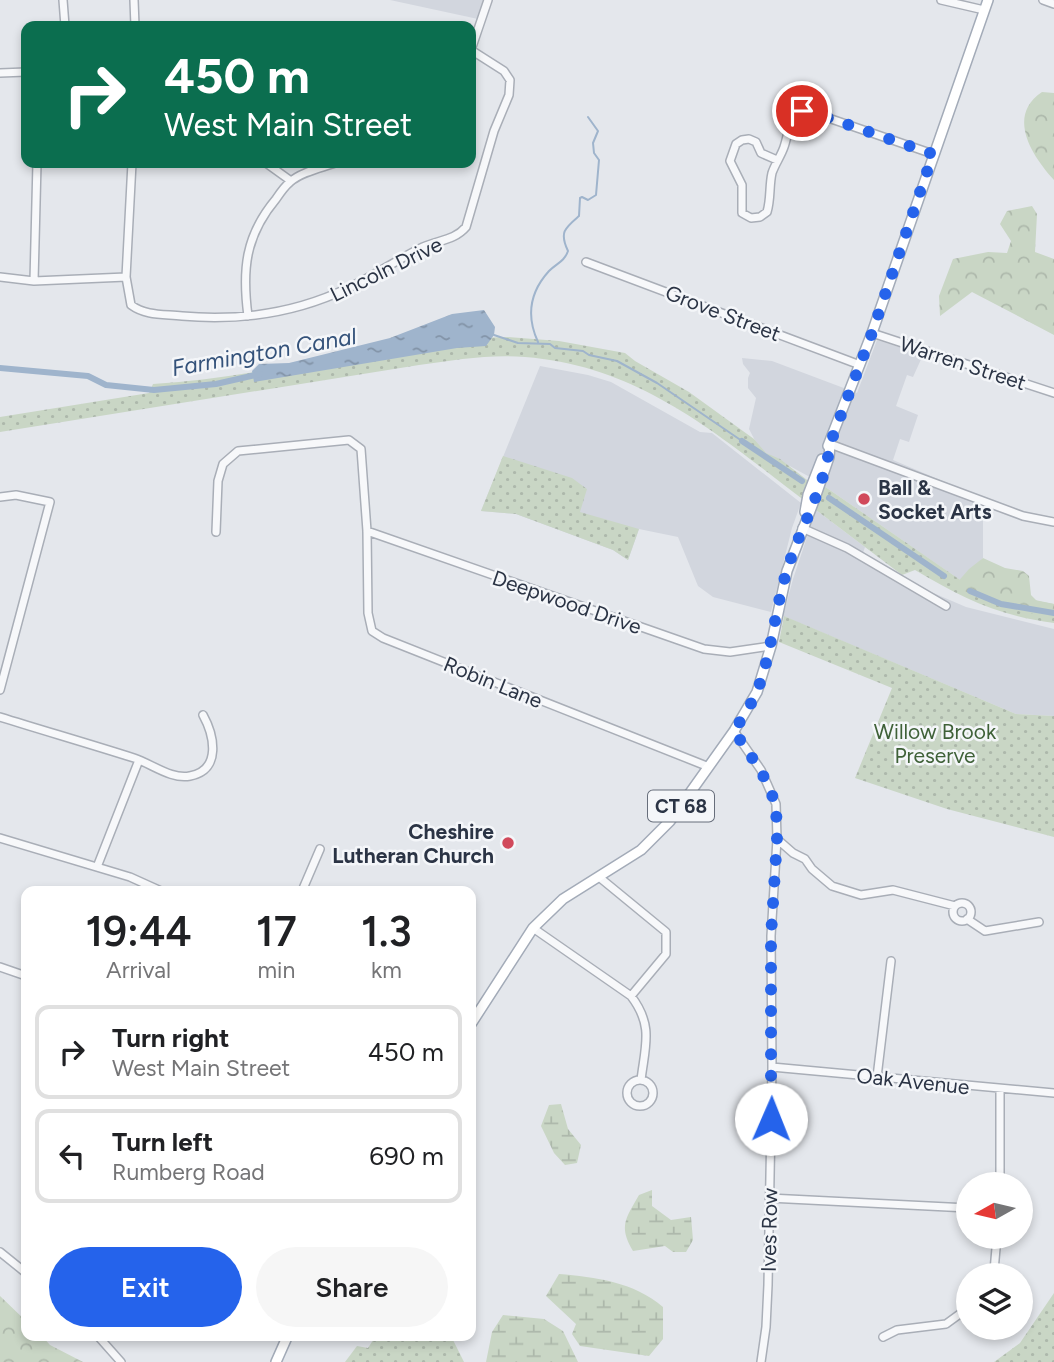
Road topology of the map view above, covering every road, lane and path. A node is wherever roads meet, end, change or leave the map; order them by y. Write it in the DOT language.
graph roads {
  1 [pos="63,0"];
  2 [pos="134,0"];
  3 [pos="488,0"];
  4 [pos="941,0"];
  5 [pos="988,0"];
  6 [pos="1043,0"];
  7 [pos="1054,4"];
  8 [pos="984,10"];
  9 [pos="65,21"];
  10 [pos="135,21"];
  11 [pos="476,35"];
  12 [pos="476,53"];
  13 [pos="21,72"];
  14 [pos="0,73"];
  15 [pos="933,154"];
  16 [pos="777,160"];
  17 [pos="37,168"];
  18 [pos="132,168"];
  19 [pos="273,168"];
  20 [pos="323,168"];
  21 [pos="291,181"];
  22 [pos="586,262"];
  23 [pos="0,277"];
  24 [pos="126,277"];
  25 [pos="34,281"];
  26 [pos="248,316"];
  27 [pos="872,333"];
  28 [pos="860,365"];
  29 [pos="1054,393"];
  30 [pos="830,444"];
  31 [pos="0,497"];
  32 [pos="1054,522"];
  33 [pos="802,527"];
  34 [pos="366,531"];
  35 [pos="216,533"];
  36 [pos="946,606"];
  37 [pos="771,646"];
  38 [pos="0,690"];
  39 [pos="203,715"];
  40 [pos="0,717"];
  41 [pos="734,731"];
  42 [pos="139,760"];
  43 [pos="709,766"];
  44 [pos="0,838"];
  45 [pos="777,839"];
  46 [pos="320,849"];
  47 [pos="97,867"];
  48 [pos="599,877"];
  49 [pos="150,886"];
  50 [pos="304,886"];
  51 [pos="955,906"];
  52 [pos="967,919"];
  53 [pos="1039,922"];
  54 [pos="533,928"];
  55 [pos="891,961"];
  56 [pos="0,967"];
  57 [pos="21,974"];
  58 [pos="631,996"];
  59 [pos="476,1016"];
  60 [pos="772,1067"];
  61 [pos="877,1077"];
  62 [pos="641,1080"];
  63 [pos="1000,1089"];
  64 [pos="1054,1094"];
  65 [pos="1000,1172"];
  66 [pos="769,1198"];
  67 [pos="956,1207"];
  68 [pos="0,1252"];
  69 [pos="21,1269"];
  70 [pos="956,1317"];
  71 [pos="883,1337"];
  72 [pos="102,1341"];
  73 [pos="285,1341"];
  74 [pos="121,1362"];
  75 [pos="276,1362"];
  76 [pos="761,1362"];
  1 -- 9 [label="street"];
  2 -- 10 [label="street"];
  3 -- 11 [label="street"];
  4 -- 8 [label="street"];
  5 -- 8 [label="main road, CT 68"];
  6 -- 7 [label="street"];
  8 -- 15 [label="main road, CT 68"];
  12 -- 26 [label="street, Lincoln Drive"];
  13 -- 14 [label="street"];
  15 -- 16 [label="street"];
  15 -- 27 [label="main road, CT 68"];
  16 -- 16 [label="street"];
  17 -- 25 [label="street"];
  18 -- 24 [label="street"];
  19 -- 21 [label="street"];
  20 -- 21 [label="street"];
  21 -- 26 [label="street"];
  22 -- 28 [label="street, Grove Street"];
  23 -- 25 [label="street"];
  24 -- 25 [label="street"];
  24 -- 26 [label="street, Lincoln Drive"];
  27 -- 28 [label="main road, CT 68"];
  27 -- 29 [label="street, Warren Street"];
  28 -- 30 [label="main road, CT 68"];
  30 -- 32 [label="street"];
  30 -- 33 [label="main road, CT 68"];
  31 -- 38 [label="street"];
  33 -- 36 [label="street"];
  33 -- 37 [label="main road, CT 68"];
  34 -- 35 [label="street"];
  34 -- 37 [label="street, Deepwood Drive"];
  34 -- 43 [label="street, Robin Lane"];
  37 -- 41 [label="main road, CT 68"];
  39 -- 42 [label="street"];
  40 -- 42 [label="street"];
  41 -- 43 [label="main road, CT 68"];
  41 -- 45 [label="street, Ives Row"];
  42 -- 47 [label="street"];
  43 -- 48 [label="main road, CT 68"];
  44 -- 47 [label="street"];
  45 -- 51 [label="street"];
  45 -- 60 [label="street, Ives Row"];
  46 -- 50 [label="street"];
  47 -- 49 [label="street"];
  48 -- 54 [label="main road, CT 68"];
  48 -- 58 [label="street"];
  51 -- 52 [label="street"];
  51 -- 52 [label="street"];
  52 -- 53 [label="street"];
  54 -- 58 [label="street"];
  54 -- 59 [label="main road, CT 68"];
  55 -- 61 [label="street"];
  56 -- 57 [label="street"];
  58 -- 62 [label="street"];
  60 -- 61 [label="street, Oak Avenue"];
  60 -- 66 [label="street, Ives Row"];
  61 -- 63 [label="street, Oak Avenue"];
  63 -- 64 [label="street, Oak Avenue"];
  63 -- 65 [label="street"];
  66 -- 67 [label="street"];
  66 -- 76 [label="street, Ives Row"];
  68 -- 69 [label="street"];
  70 -- 71 [label="street"];
  72 -- 74 [label="street"];
  73 -- 75 [label="main road"];
}
